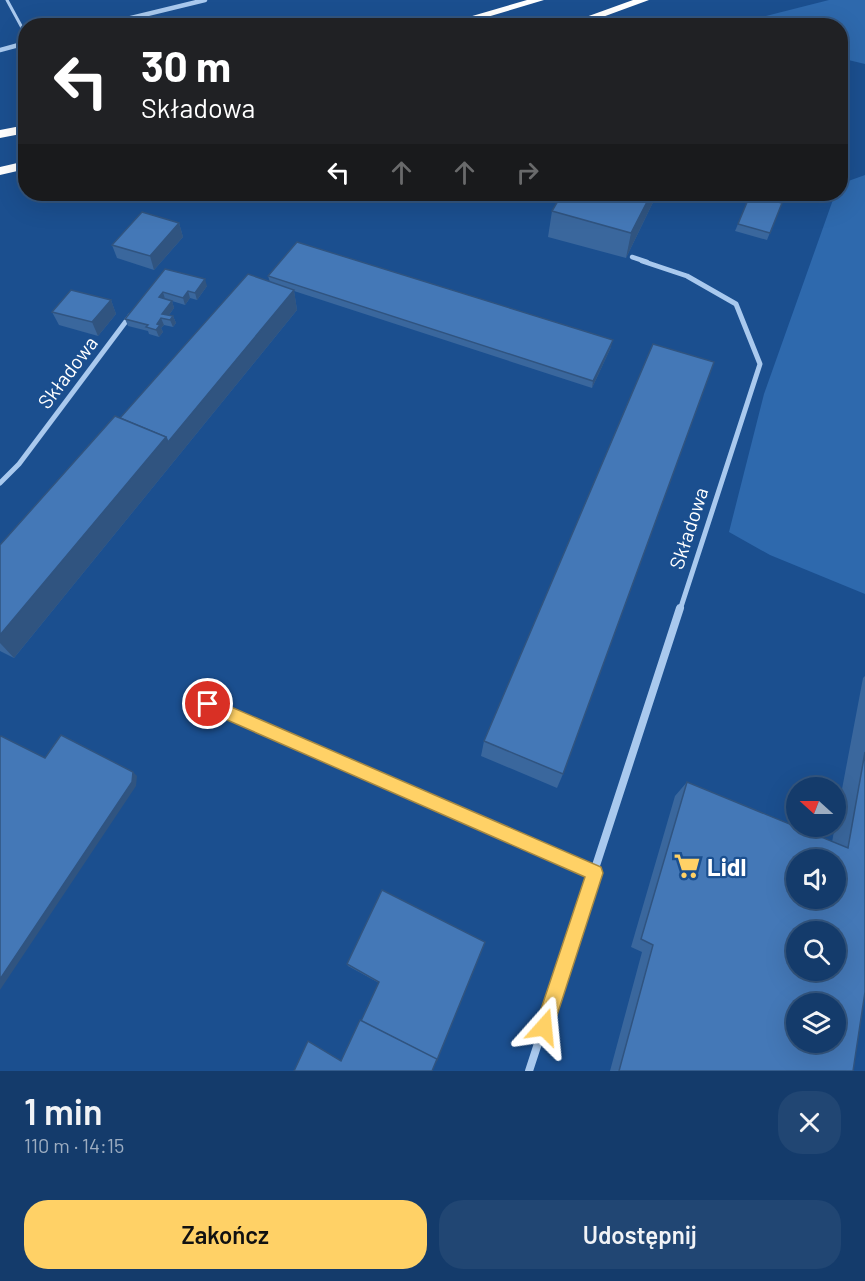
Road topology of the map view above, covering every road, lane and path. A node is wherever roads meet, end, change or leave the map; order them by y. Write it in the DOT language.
graph roads {
  1 [pos="7,0"];
  2 [pos="205,0"];
  3 [pos="539,0"];
  4 [pos="644,0"];
  5 [pos="131,18"];
  6 [pos="473,18"];
  7 [pos="590,18"];
  8 [pos="18,20"];
  9 [pos="18,45"];
  10 [pos="0,50"];
  11 [pos="18,131"];
  12 [pos="0,134"];
  13 [pos="18,167"];
  14 [pos="0,171"];
  15 [pos="632,257"];
  16 [pos="137,306"];
  17 [pos="0,483"];
  18 [pos="208,704"];
  19 [pos="595,873"];
  20 [pos="529,1071"];
  1 -- 8 [label="lane"];
  2 -- 5 [label="street"];
  3 -- 6 [label="highway"];
  4 -- 7 [label="highway"];
  9 -- 10 [label="street"];
  11 -- 12 [label="highway"];
  13 -- 14 [label="highway"];
  15 -- 19 [label="street, Składowa"];
  16 -- 17 [label="street, Składowa"];
  18 -- 19 [label="lane"];
  19 -- 20 [label="street, Składowa"];
}
